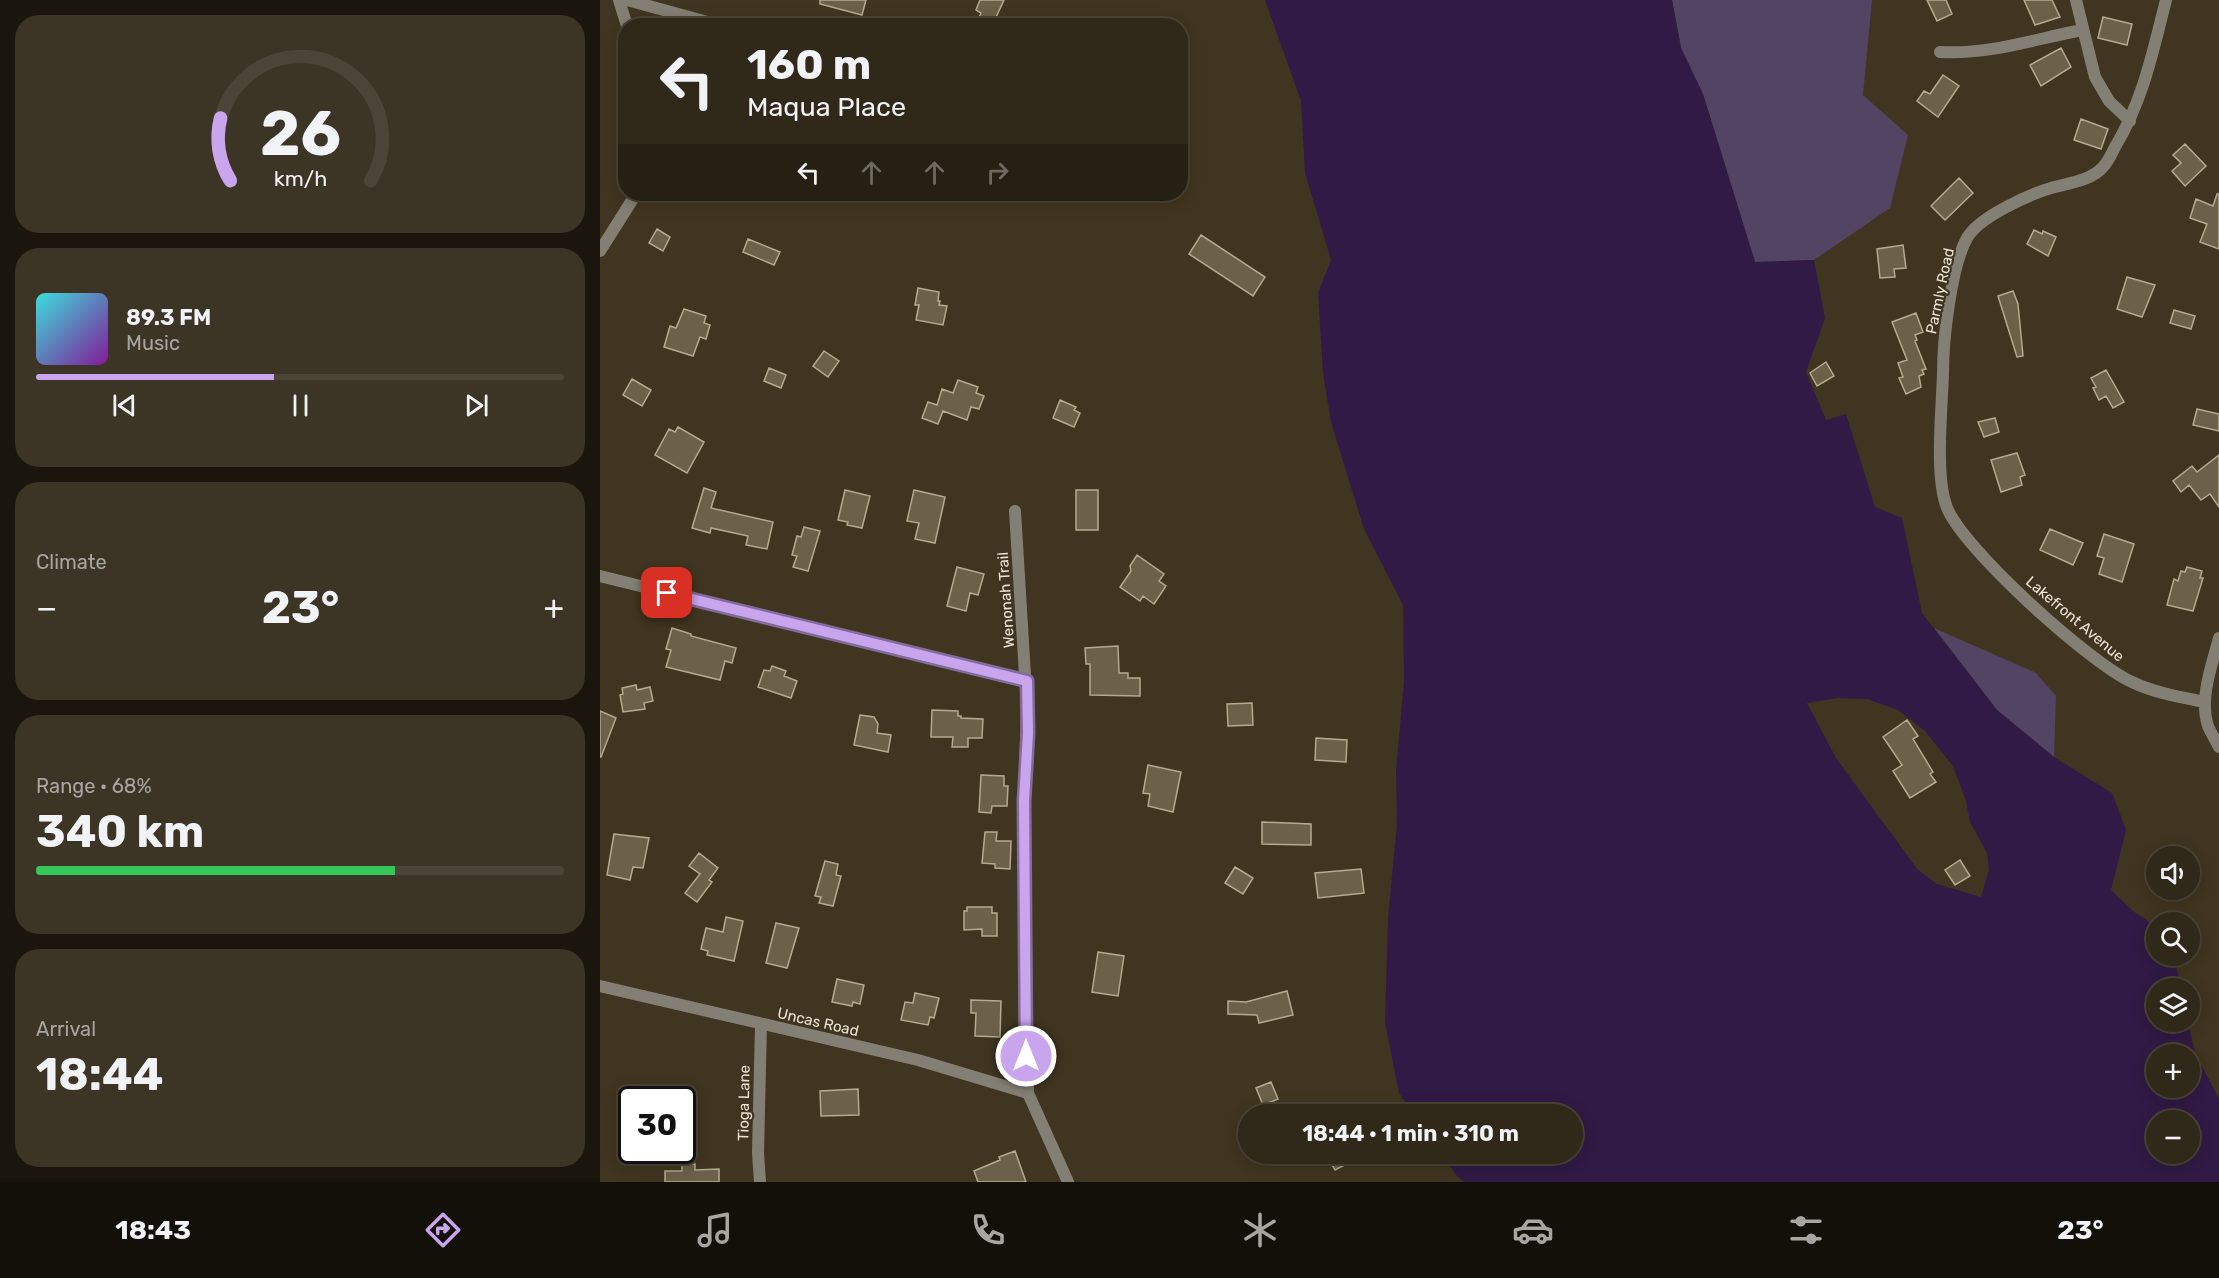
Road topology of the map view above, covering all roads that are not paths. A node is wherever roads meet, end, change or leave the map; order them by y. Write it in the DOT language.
graph roads {
  1 [pos="619,0"];
  2 [pos="627,0"];
  3 [pos="2076,0"];
  4 [pos="2166,0"];
  5 [pos="625,18"];
  6 [pos="693,18"];
  7 [pos="2082,30"];
  8 [pos="1940,52"];
  9 [pos="2130,121"];
  10 [pos="632,201"];
  11 [pos="600,251"];
  12 [pos="1015,511"];
  13 [pos="1989,563"];
  14 [pos="600,576"];
  15 [pos="2219,638"];
  16 [pos="1027,681"];
  17 [pos="2205,702"];
  18 [pos="2219,747"];
  19 [pos="600,986"];
  20 [pos="761,1024"];
  21 [pos="1028,1093"];
  22 [pos="760,1182"];
  23 [pos="1068,1182"];
  1 -- 5 [label="street"];
  2 -- 6 [label="street"];
  3 -- 7 [label="street"];
  4 -- 9 [label="street, Parmly Road"];
  7 -- 8 [label="street"];
  7 -- 9 [label="street"];
  9 -- 13 [label="street, Parmly Road"];
  10 -- 11 [label="street"];
  12 -- 16 [label="street, Wenonah Trail"];
  13 -- 17 [label="street, Lakefront Avenue"];
  14 -- 16 [label="street"];
  15 -- 17 [label="street"];
  16 -- 21 [label="street, Wenonah Trail"];
  17 -- 18 [label="street"];
  19 -- 20 [label="street, Uncas Road"];
  20 -- 21 [label="street, Uncas Road"];
  20 -- 22 [label="street, Tioga Lane"];
  21 -- 23 [label="street, Wenonah Trail"];
}
